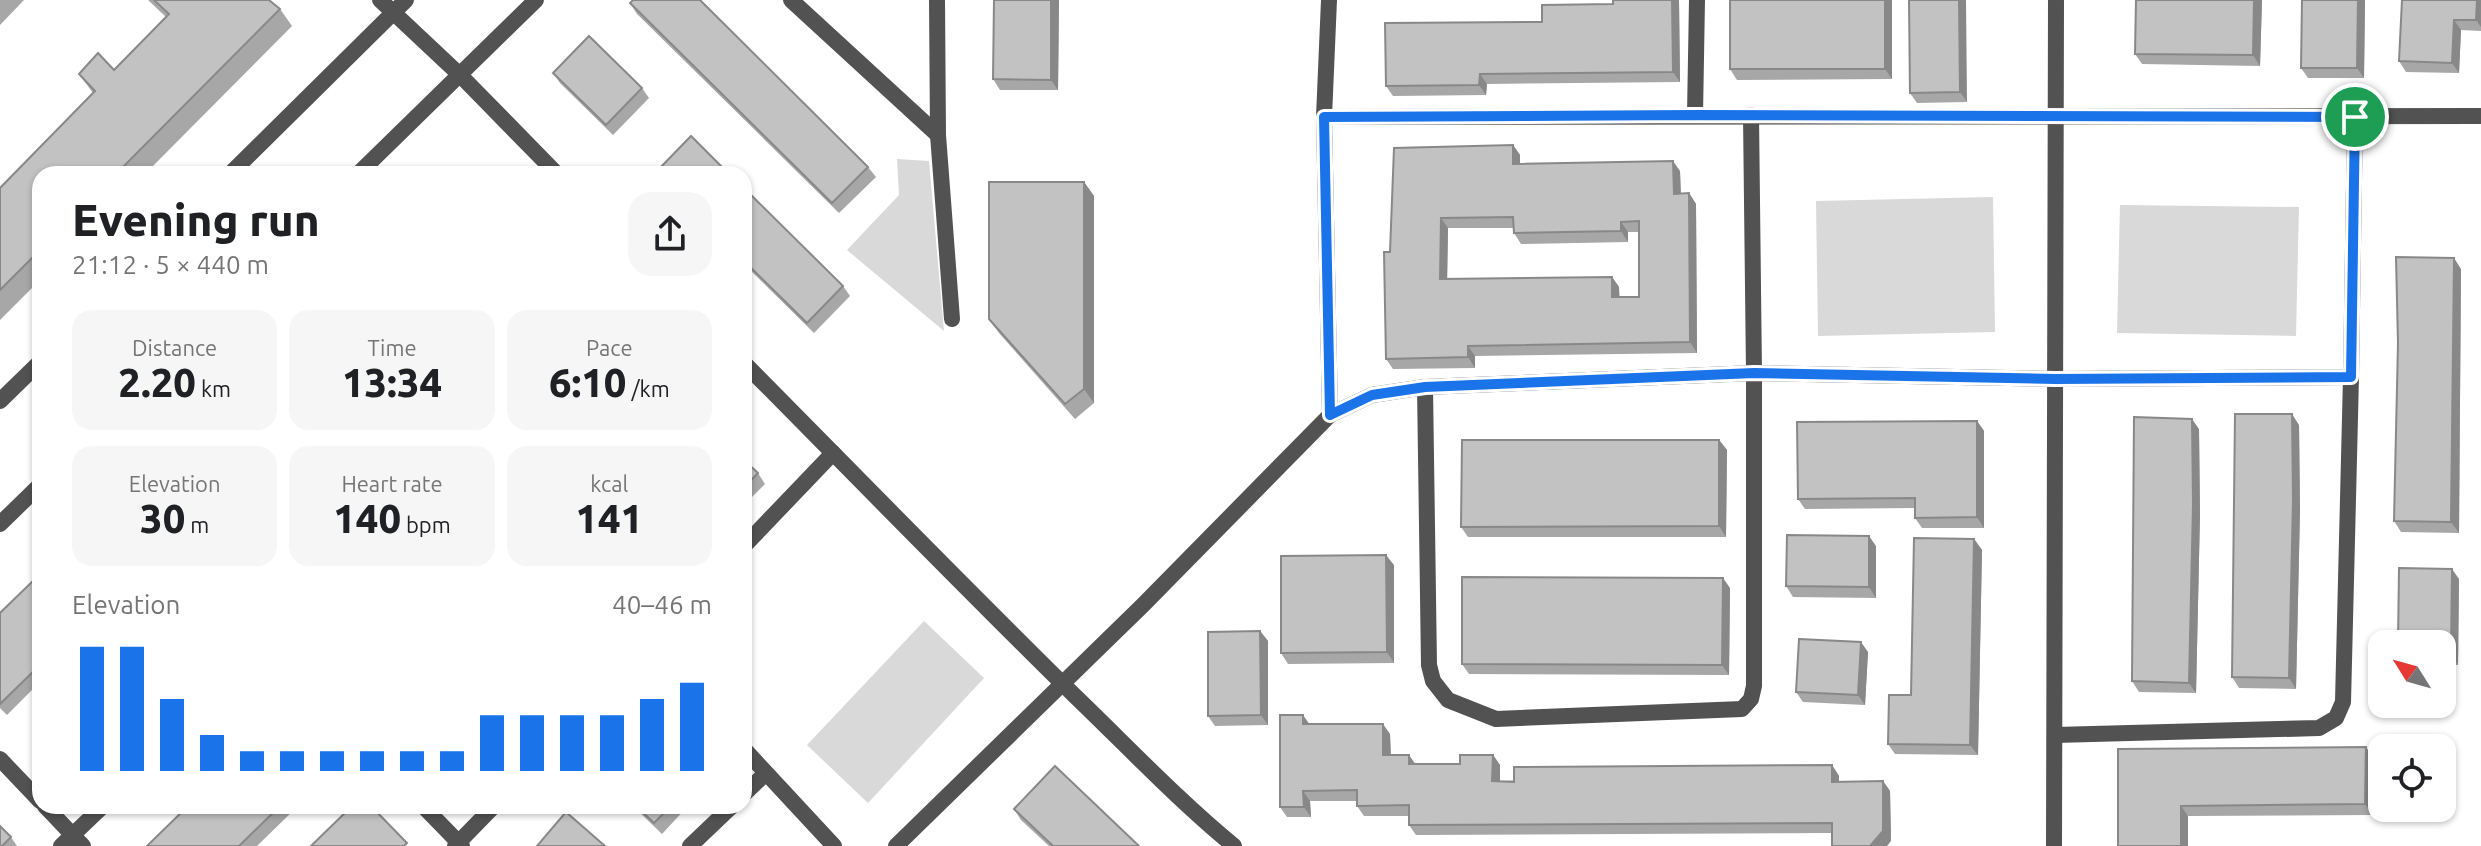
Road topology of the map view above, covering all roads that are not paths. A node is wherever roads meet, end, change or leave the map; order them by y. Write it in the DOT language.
graph roads {
  1 [pos="380,0"];
  2 [pos="536,0"];
  3 [pos="791,0"];
  4 [pos="937,0"];
  5 [pos="1329,0"];
  6 [pos="1697,0"];
  7 [pos="2056,0"];
  8 [pos="400,6"];
  9 [pos="461,76"];
  10 [pos="1695,115"];
  11 [pos="1751,115"];
  12 [pos="2481,116"];
  13 [pos="1324,117"];
  14 [pos="2056,117"];
  15 [pos="2355,117"];
  16 [pos="938,135"];
  17 [pos="238,166"];
  18 [pos="366,166"];
  19 [pos="549,166"];
  20 [pos="952,319"];
  21 [pos="32,370"];
  22 [pos="752,371"];
  23 [pos="1754,373"];
  24 [pos="2351,377"];
  25 [pos="2055,379"];
  26 [pos="1425,387"];
  27 [pos="0,401"];
  28 [pos="1330,415"];
  29 [pos="833,453"];
  30 [pos="32,493"];
  31 [pos="0,524"];
  32 [pos="752,538"];
  33 [pos="1062,683"];
  34 [pos="2055,735"];
  35 [pos="752,758"];
  36 [pos="0,759"];
  37 [pos="766,773"];
  38 [pos="752,786"];
  39 [pos="32,793"];
  40 [pos="51,814"];
  41 [pos="96,814"];
  42 [pos="430,814"];
  43 [pos="487,814"];
  44 [pos="724,814"];
  45 [pos="72,842"];
  46 [pos="459,845"];
  47 [pos="690,846"];
  48 [pos="834,846"];
  49 [pos="896,846"];
  50 [pos="1234,846"];
  51 [pos="2054,846"];
  1 -- 8 [label="street"];
  2 -- 9 [label="street"];
  3 -- 16 [label="street"];
  4 -- 16 [label="street"];
  5 -- 13 [label="street"];
  6 -- 10 [label="street"];
  7 -- 14 [label="street"];
  8 -- 9 [label="street"];
  8 -- 17 [label="street"];
  9 -- 18 [label="street"];
  9 -- 19 [label="street"];
  10 -- 11 [label="street"];
  10 -- 13 [label="street"];
  11 -- 14 [label="street"];
  11 -- 23 [label="street"];
  12 -- 15 [label="street"];
  13 -- 28 [label="street"];
  14 -- 15 [label="street"];
  14 -- 25 [label="street"];
  15 -- 24 [label="street"];
  16 -- 20 [label="street"];
  21 -- 27 [label="street"];
  22 -- 29 [label="street"];
  23 -- 25 [label="street"];
  23 -- 26 [label="street"];
  23 -- 26 [label="street"];
  24 -- 25 [label="street"];
  24 -- 34 [label="street"];
  25 -- 34 [label="street"];
  26 -- 28 [label="street"];
  28 -- 33 [label="street"];
  29 -- 32 [label="street"];
  29 -- 33 [label="street"];
  30 -- 31 [label="street"];
  33 -- 49 [label="street"];
  33 -- 50 [label="street"];
  34 -- 51 [label="street"];
  35 -- 37 [label="street"];
  36 -- 39 [label="street"];
  37 -- 38 [label="street"];
  37 -- 48 [label="street"];
  40 -- 45 [label="street"];
  41 -- 45 [label="street"];
  42 -- 46 [label="street"];
  43 -- 46 [label="street"];
  44 -- 47 [label="street"];
}
